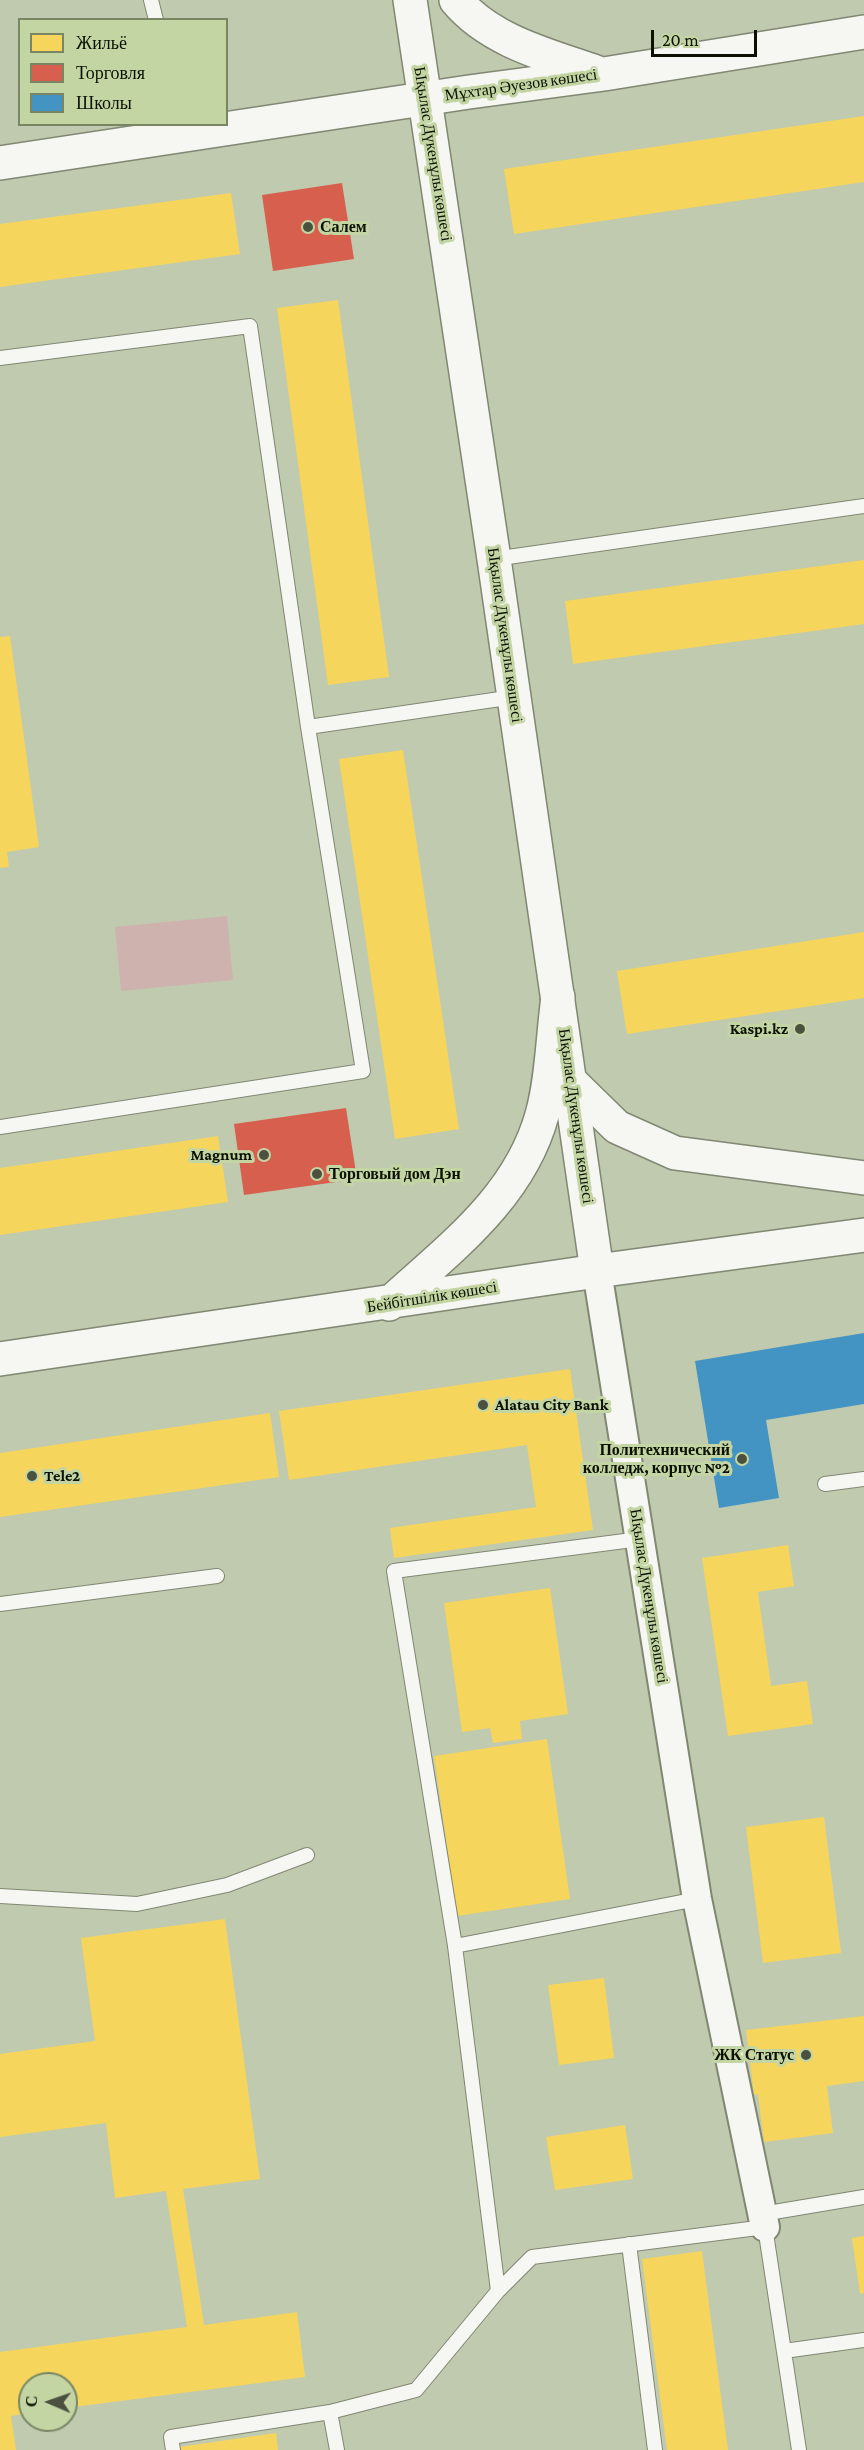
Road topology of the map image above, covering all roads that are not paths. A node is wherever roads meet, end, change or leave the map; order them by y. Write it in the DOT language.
graph roads {
  1 [pos="151,0"];
  2 [pos="410,0"];
  3 [pos="456,0"];
  4 [pos="156,18"];
  5 [pos="864,32"];
  6 [pos="604,75"];
  7 [pos="425,98"];
  8 [pos="228,125"];
  9 [pos="217,126"];
  10 [pos="180,131"];
  11 [pos="0,163"];
  12 [pos="0,358"];
  13 [pos="864,506"];
  14 [pos="494,559"];
  15 [pos="514,697"];
  16 [pos="309,727"];
  17 [pos="558,997"];
  18 [pos="572,1083"];
  19 [pos="0,1127"];
  20 [pos="864,1178"];
  21 [pos="864,1235"];
  22 [pos="597,1271"];
  23 [pos="389,1304"];
  24 [pos="0,1359"];
  25 [pos="864,1479"];
  26 [pos="825,1484"];
  27 [pos="640,1539"];
  28 [pos="217,1576"];
  29 [pos="0,1604"];
  30 [pos="307,1855"];
  31 [pos="0,1896"];
  32 [pos="697,1899"];
  33 [pos="455,1946"];
  34 [pos="864,2197"];
  35 [pos="763,2221"];
  36 [pos="629,2244"];
  37 [pos="498,2291"];
  38 [pos="864,2340"];
  39 [pos="784,2351"];
  40 [pos="330,2412"];
  41 [pos="173,2450"];
  42 [pos="337,2450"];
  43 [pos="655,2450"];
  44 [pos="798,2450"];
  1 -- 4 [label="lane"];
  2 -- 7 [label="street, Ықылас Дүкенұлы көшесі"];
  3 -- 6 [label="street"];
  5 -- 6 [label="street, Мұхтар Әуезов көшесі"];
  6 -- 7 [label="street, Мұхтар Әуезов көшесі"];
  7 -- 8 [label="street, Мұхтар Әуезов көшесі"];
  7 -- 14 [label="street, Ықылас Дүкенұлы көшесі"];
  9 -- 10 [label="street, Мұхтар Әуезов көшесі"];
  10 -- 11 [label="street, Мұхтар Әуезов көшесі"];
  12 -- 16 [label="lane"];
  13 -- 14 [label="lane"];
  14 -- 15 [label="street, Ықылас Дүкенұлы көшесі"];
  15 -- 16 [label="lane"];
  15 -- 17 [label="street, Ықылас Дүкенұлы көшесі"];
  16 -- 19 [label="lane"];
  17 -- 18 [label="street, Ықылас Дүкенұлы көшесі"];
  17 -- 23 [label="street"];
  18 -- 20 [label="street"];
  18 -- 22 [label="street, Ықылас Дүкенұлы көшесі"];
  21 -- 22 [label="street, Бейбітшілік көшесі"];
  22 -- 23 [label="street, Бейбітшілік көшесі"];
  22 -- 27 [label="street, Ықылас Дүкенұлы көшесі"];
  23 -- 24 [label="street, Бейбітшілік көшесі"];
  25 -- 26 [label="lane"];
  27 -- 32 [label="street, Ықылас Дүкенұлы көшесі"];
  27 -- 33 [label="lane"];
  28 -- 29 [label="lane"];
  30 -- 31 [label="lane"];
  32 -- 33 [label="lane"];
  32 -- 35 [label="street, Ықылас Дүкенұлы көшесі"];
  33 -- 37 [label="lane"];
  34 -- 35 [label="lane"];
  35 -- 36 [label="lane"];
  35 -- 39 [label="lane"];
  36 -- 37 [label="lane"];
  36 -- 43 [label="lane"];
  37 -- 40 [label="lane"];
  38 -- 39 [label="lane"];
  39 -- 44 [label="lane"];
  40 -- 41 [label="lane"];
  40 -- 42 [label="lane"];
}
